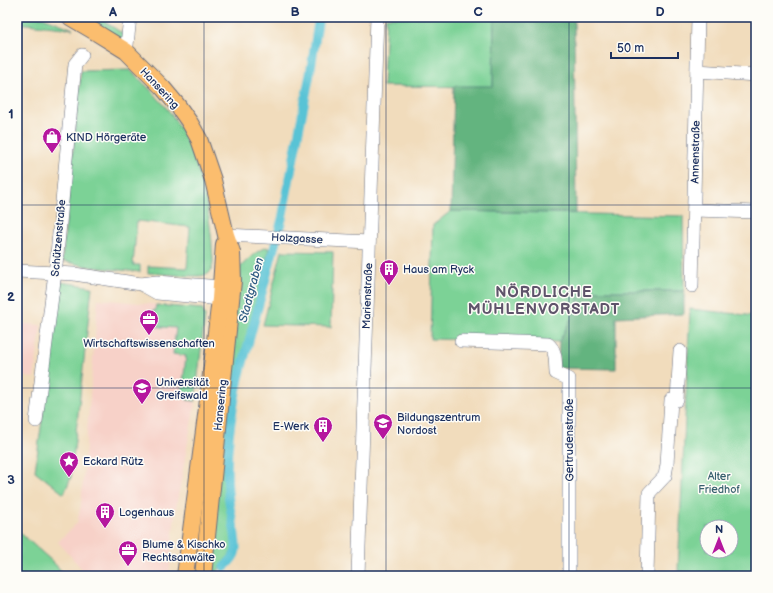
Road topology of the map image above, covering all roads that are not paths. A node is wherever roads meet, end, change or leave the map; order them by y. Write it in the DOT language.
graph roads {
  1 [pos="70,17"];
  2 [pos="130,17"];
  3 [pos="377,17"];
  4 [pos="698,17"];
  5 [pos="127,45"];
  6 [pos="82,55"];
  7 [pos="697,71"];
  8 [pos="756,75"];
  9 [pos="694,210"];
  10 [pos="756,212"];
  11 [pos="226,235"];
  12 [pos="369,242"];
  13 [pos="17,271"];
  14 [pos="55,272"];
  15 [pos="692,286"];
  16 [pos="224,294"];
  17 [pos="461,341"];
  18 [pos="680,351"];
  19 [pos="36,422"];
  20 [pos="185,576"];
  21 [pos="203,576"];
  22 [pos="358,576"];
  23 [pos="569,576"];
  24 [pos="647,576"];
  1 -- 11 [label="main road, Hansering"];
  2 -- 5 [label="street"];
  3 -- 12 [label="street, Marienstraße"];
  4 -- 7 [label="street, Annenstraße"];
  6 -- 14 [label="street, Schützenstraße"];
  7 -- 8 [label="street"];
  7 -- 9 [label="street, Annenstraße"];
  9 -- 10 [label="street"];
  9 -- 15 [label="street, Annenstraße"];
  11 -- 12 [label="street, Holzgasse"];
  11 -- 16 [label="main road, Hansering"];
  12 -- 22 [label="street, Marienstraße"];
  13 -- 14 [label="street"];
  14 -- 16 [label="street"];
  14 -- 19 [label="street, Schützenstraße"];
  16 -- 20 [label="main road, Hansering"];
  16 -- 21 [label="main road, Hansering"];
  17 -- 23 [label="street, Gertrudenstraße"];
  18 -- 24 [label="street"];
}
